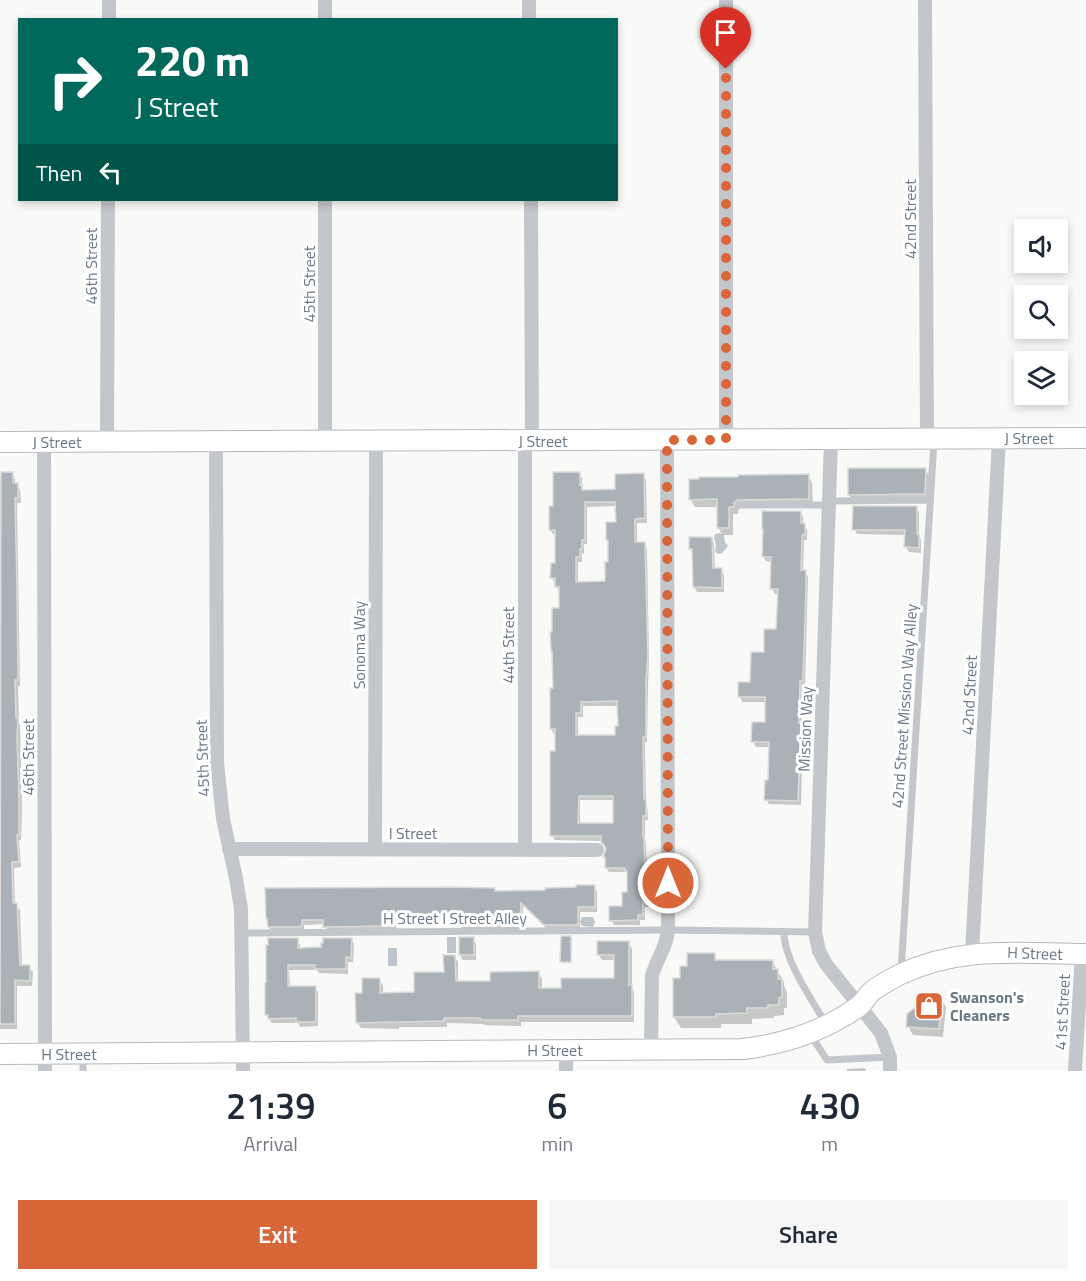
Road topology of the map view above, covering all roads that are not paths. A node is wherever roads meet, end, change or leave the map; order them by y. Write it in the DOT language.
graph roads {
  1 [pos="109,0"];
  2 [pos="325,0"];
  3 [pos="529,0"];
  4 [pos="726,0"];
  5 [pos="926,0"];
  6 [pos="109,18"];
  7 [pos="325,18"];
  8 [pos="529,18"];
  9 [pos="108,201"];
  10 [pos="325,201"];
  11 [pos="531,201"];
  12 [pos="1086,438"];
  13 [pos="831,439"];
  14 [pos="930,439"];
  15 [pos="999,439"];
  16 [pos="667,440"];
  17 [pos="726,440"];
  18 [pos="216,441"];
  19 [pos="325,441"];
  20 [pos="376,441"];
  21 [pos="529,441"];
  22 [pos="0,442"];
  23 [pos="44,442"];
  24 [pos="107,442"];
  25 [pos="930,500"];
  26 [pos="829,503"];
  27 [pos="739,505"];
  28 [pos="229,849"];
  29 [pos="375,849"];
  30 [pos="525,850"];
  31 [pos="597,850"];
  32 [pos="668,930"];
  33 [pos="784,932"];
  34 [pos="815,932"];
  35 [pos="242,933"];
  36 [pos="972,954"];
  37 [pos="1084,954"];
  38 [pos="900,975"];
  39 [pos="860,1006"];
  40 [pos="818,1029"];
  41 [pos="566,1050"];
  42 [pos="651,1050"];
  43 [pos="0,1054"];
  44 [pos="45,1062"];
  45 [pos="83,1062"];
  46 [pos="243,1062"];
  47 [pos="890,1064"];
  48 [pos="566,1071"];
  49 [pos="1075,1071"];
  1 -- 6 [label="street"];
  2 -- 7 [label="street"];
  3 -- 8 [label="street"];
  4 -- 17 [label="street"];
  5 -- 14 [label="street, 42nd Street"];
  9 -- 24 [label="street, 46th Street"];
  10 -- 19 [label="street, 45th Street"];
  11 -- 21 [label="street, 44th Street"];
  12 -- 15 [label="main road, J Street"];
  13 -- 14 [label="main road, J Street"];
  13 -- 17 [label="main road, J Street"];
  13 -- 26 [label="street, Mission Way"];
  14 -- 15 [label="main road, J Street"];
  14 -- 25 [label="lane, 42nd Street Mission Way Alley"];
  15 -- 36 [label="street, 42nd Street"];
  16 -- 17 [label="main road, J Street"];
  16 -- 21 [label="main road, J Street"];
  16 -- 32 [label="street"];
  18 -- 19 [label="main road, J Street"];
  18 -- 24 [label="main road, J Street"];
  18 -- 28 [label="street, 45th Street"];
  19 -- 20 [label="main road, J Street"];
  20 -- 21 [label="main road, J Street"];
  20 -- 29 [label="street, Sonoma Way"];
  21 -- 30 [label="street, 44th Street"];
  22 -- 23 [label="main road, J Street"];
  23 -- 24 [label="main road, J Street"];
  23 -- 44 [label="street, 46th Street"];
  25 -- 26 [label="lane"];
  25 -- 38 [label="lane, 42nd Street Mission Way Alley"];
  26 -- 27 [label="lane"];
  26 -- 34 [label="street, Mission Way"];
  28 -- 29 [label="street, I Street"];
  28 -- 35 [label="street, 45th Street"];
  29 -- 30 [label="street, I Street"];
  30 -- 31 [label="street, I Street"];
  32 -- 33 [label="lane, H Street I Street Alley"];
  32 -- 35 [label="lane, H Street I Street Alley"];
  32 -- 42 [label="street"];
  33 -- 34 [label="lane, H Street I Street Alley"];
  33 -- 40 [label="lane"];
  34 -- 39 [label="street, Mission Way"];
  35 -- 46 [label="street, 45th Street"];
  36 -- 37 [label="main road, H Street"];
  36 -- 38 [label="main road, H Street"];
  37 -- 49 [label="street, 41st Street"];
  38 -- 39 [label="main road, H Street"];
  39 -- 40 [label="main road, H Street"];
  39 -- 47 [label="street"];
  40 -- 42 [label="main road, H Street"];
  40 -- 47 [label="lane"];
  41 -- 42 [label="main road, H Street"];
  41 -- 46 [label="main road, H Street"];
  41 -- 48 [label="street"];
  43 -- 44 [label="main road, H Street"];
  44 -- 45 [label="main road, H Street"];
  45 -- 46 [label="main road, H Street"];
}
